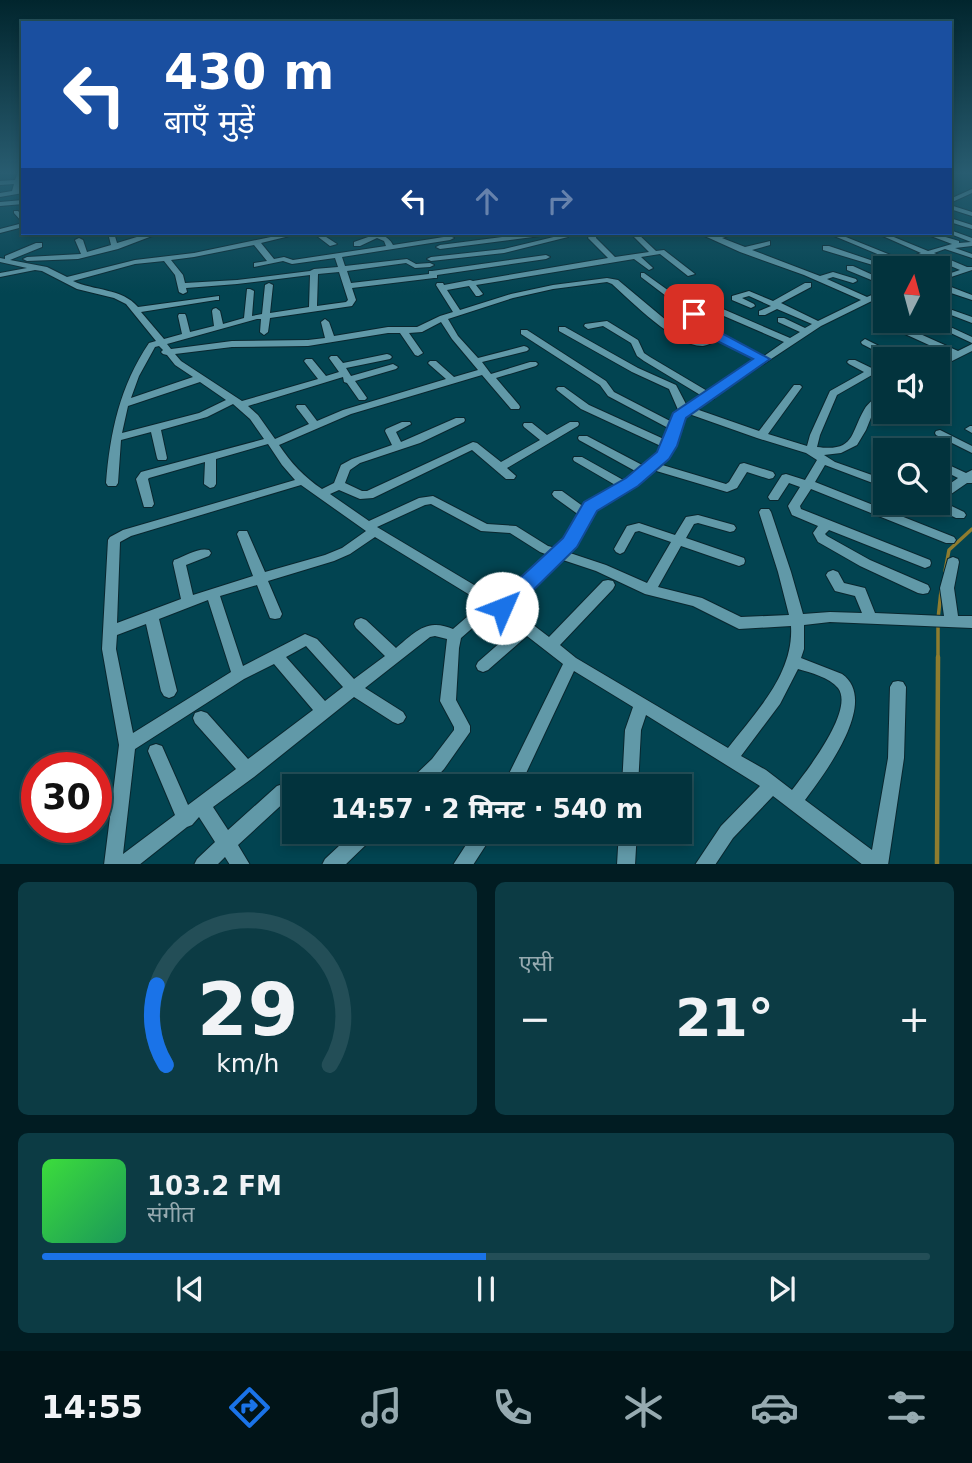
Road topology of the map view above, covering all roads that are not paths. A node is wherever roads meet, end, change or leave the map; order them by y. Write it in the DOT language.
graph roads {
  1 [pos="21,218"];
  2 [pos="952,221"];
  3 [pos="972,227"];
  4 [pos="0,231"];
  5 [pos="952,233"];
  6 [pos="111,235"];
  7 [pos="148,235"];
  8 [pos="289,235"];
  9 [pos="319,235"];
  10 [pos="372,235"];
  11 [pos="376,235"];
  12 [pos="421,235"];
  13 [pos="528,235"];
  14 [pos="593,235"];
  15 [pos="635,235"];
  16 [pos="707,235"];
  17 [pos="726,235"];
  18 [pos="835,235"];
  19 [pos="884,235"];
  20 [pos="932,235"];
  21 [pos="566,236"];
  22 [pos="450,238"];
  23 [pos="715,238"];
  24 [pos="79,240"];
  25 [pos="256,242"];
  26 [pos="767,243"];
  27 [pos="333,244"];
  28 [pos="357,244"];
  29 [pos="972,244"];
  30 [pos="39,245"];
  31 [pos="429,245"];
  32 [pos="960,245"];
  33 [pos="115,247"];
  34 [pos="945,247"];
  35 [pos="229,248"];
  36 [pos="391,248"];
  37 [pos="825,248"];
  38 [pos="743,250"];
  39 [pos="654,253"];
  40 [pos="926,253"];
  41 [pos="85,255"];
  42 [pos="338,255"];
  43 [pos="635,256"];
  44 [pos="892,256"];
  45 [pos="918,256"];
  46 [pos="972,256"];
  47 [pos="546,257"];
  48 [pos="3,258"];
  49 [pos="228,258"];
  50 [pos="166,259"];
  51 [pos="613,259"];
  52 [pos="272,262"];
  53 [pos="873,263"];
  54 [pos="257,265"];
  55 [pos="38,267"];
  56 [pos="343,268"];
  57 [pos="432,268"];
  58 [pos="850,268"];
  59 [pos="970,269"];
  60 [pos="314,271"];
  61 [pos="691,274"];
  62 [pos="0,275"];
  63 [pos="950,275"];
  64 [pos="496,277"];
  65 [pos="873,278"];
  66 [pos="820,279"];
  67 [pos="66,280"];
  68 [pos="853,281"];
  69 [pos="470,282"];
  70 [pos="269,285"];
  71 [pos="808,285"];
  72 [pos="183,286"];
  73 [pos="348,286"];
  74 [pos="442,288"];
  75 [pos="682,289"];
  76 [pos="950,290"];
  77 [pos="250,291"];
  78 [pos="479,294"];
  79 [pos="510,296"];
  80 [pos="873,296"];
  81 [pos="216,298"];
  82 [pos="972,298"];
  83 [pos="865,299"];
  84 [pos="183,302"];
  85 [pos="777,304"];
  86 [pos="751,306"];
  87 [pos="136,310"];
  88 [pos="313,310"];
  89 [pos="216,311"];
  90 [pos="950,312"];
  91 [pos="458,313"];
  92 [pos="762,313"];
  93 [pos="182,316"];
  94 [pos="266,316"];
  95 [pos="443,317"];
  96 [pos="248,319"];
  97 [pos="781,320"];
  98 [pos="972,320"];
  99 [pos="325,322"];
  100 [pos="818,324"];
  101 [pos="588,326"];
  102 [pos="219,328"];
  103 [pos="562,328"];
  104 [pos="403,330"];
  105 [pos="950,330"];
  106 [pos="264,332"];
  107 [pos="524,332"];
  108 [pos="806,332"];
  109 [pos="911,333"];
  110 [pos="186,334"];
  111 [pos="330,339"];
  112 [pos="721,339"];
  113 [pos="972,340"];
  114 [pos="791,342"];
  115 [pos="865,342"];
  116 [pos="162,346"];
  117 [pos="875,347"];
  118 [pos="972,347"];
  119 [pos="524,349"];
  120 [pos="418,353"];
  121 [pos="957,354"];
  122 [pos="387,357"];
  123 [pos="950,358"];
  124 [pos="763,359"];
  125 [pos="309,361"];
  126 [pos="476,361"];
  127 [pos="852,362"];
  128 [pos="433,363"];
  129 [pos="533,364"];
  130 [pos="393,367"];
  131 [pos="341,370"];
  132 [pos="871,372"];
  133 [pos="487,374"];
  134 [pos="198,379"];
  135 [pos="324,380"];
  136 [pos="453,381"];
  137 [pos="797,387"];
  138 [pos="561,389"];
  139 [pos="710,397"];
  140 [pos="362,398"];
  141 [pos="237,402"];
  142 [pos="124,404"];
  143 [pos="873,406"];
  144 [pos="301,407"];
  145 [pos="514,407"];
  146 [pos="686,411"];
  147 [pos="460,420"];
  148 [pos="406,424"];
  149 [pos="574,424"];
  150 [pos="315,425"];
  151 [pos="528,425"];
  152 [pos="674,427"];
  153 [pos="155,428"];
  154 [pos="940,433"];
  155 [pos="761,436"];
  156 [pos="117,438"];
  157 [pos="583,438"];
  158 [pos="547,440"];
  159 [pos="272,442"];
  160 [pos="669,446"];
  161 [pos="398,447"];
  162 [pos="972,450"];
  163 [pos="811,452"];
  164 [pos="162,458"];
  165 [pos="211,458"];
  166 [pos="578,459"];
  167 [pos="822,461"];
  168 [pos="500,467"];
  169 [pos="649,469"];
  170 [pos="950,469"];
  171 [pos="769,475"];
  172 [pos="510,476"];
  173 [pos="970,478"];
  174 [pos="873,479"];
  175 [pos="303,481"];
  176 [pos="112,483"];
  177 [pos="210,484"];
  178 [pos="807,484"];
  179 [pos="339,485"];
  180 [pos="625,486"];
  181 [pos="950,490"];
  182 [pos="322,494"];
  183 [pos="558,494"];
  184 [pos="774,497"];
  185 [pos="148,504"];
  186 [pos="950,510"];
  187 [pos="765,512"];
  188 [pos="584,513"];
  189 [pos="960,515"];
  190 [pos="825,526"];
  191 [pos="730,528"];
  192 [pos="372,529"];
  193 [pos="243,534"];
  194 [pos="950,540"];
  195 [pos="680,541"];
  196 [pos="620,549"];
  197 [pos="205,552"];
  198 [pos="558,554"];
  199 [pos="739,561"];
  200 [pos="953,562"];
  201 [pos="925,563"];
  202 [pos="833,575"];
  203 [pos="261,577"];
  204 [pos="608,585"];
  205 [pos="923,589"];
  206 [pos="650,590"];
  207 [pos="212,593"];
  208 [pos="188,602"];
  209 [pos="497,605"];
  210 [pos="275,614"];
  211 [pos="151,616"];
  212 [pos="797,619"];
  213 [pos="871,619"];
  214 [pos="944,620"];
  215 [pos="972,622"];
  216 [pos="360,624"];
  217 [pos="527,628"];
  218 [pos="111,631"];
  219 [pos="455,635"];
  220 [pos="550,646"];
  221 [pos="275,655"];
  222 [pos="394,656"];
  223 [pos="792,661"];
  224 [pos="571,662"];
  225 [pos="483,666"];
  226 [pos="239,675"];
  227 [pos="898,687"];
  228 [pos="353,688"];
  229 [pos="169,691"];
  230 [pos="642,704"];
  231 [pos="324,711"];
  232 [pos="398,717"];
  233 [pos="201,718"];
  234 [pos="127,745"];
  235 [pos="156,751"];
  236 [pos="730,758"];
  237 [pos="248,771"];
  238 [pos="428,774"];
  239 [pos="517,774"];
  240 [pos="631,774"];
  241 [pos="772,785"];
  242 [pos="282,793"];
  243 [pos="795,800"];
  244 [pos="202,806"];
  245 [pos="186,819"];
  246 [pos="227,843"];
  247 [pos="353,844"];
  248 [pos="477,844"];
  249 [pos="627,844"];
  250 [pos="113,864"];
  251 [pos="124,864"];
  252 [pos="203,864"];
  253 [pos="241,864"];
  254 [pos="331,864"];
  255 [pos="462,864"];
  256 [pos="626,864"];
  257 [pos="704,864"];
  258 [pos="878,864"];
  1 -- 4 [label="street"];
  2 -- 3 [label="street"];
  5 -- 29 [label="street"];
  6 -- 33 [label="street"];
  7 -- 33 [label="street"];
  8 -- 25 [label="street"];
  9 -- 27 [label="street"];
  10 -- 28 [label="street"];
  11 -- 36 [label="street"];
  12 -- 31 [label="street"];
  13 -- 31 [label="street"];
  14 -- 51 [label="street"];
  15 -- 39 [label="street"];
  16 -- 23 [label="street"];
  17 -- 23 [label="street"];
  18 -- 44 [label="street"];
  19 -- 40 [label="street"];
  20 -- 32 [label="street"];
  21 -- 57 [label="street"];
  22 -- 31 [label="street"];
  23 -- 38 [label="street"];
  24 -- 41 [label="street"];
  25 -- 35 [label="street"];
  25 -- 52 [label="street"];
  26 -- 38 [label="street"];
  29 -- 32 [label="street"];
  30 -- 48 [label="street"];
  31 -- 36 [label="street"];
  31 -- 57 [label="street"];
  32 -- 34 [label="street"];
  33 -- 41 [label="street"];
  34 -- 40 [label="street"];
  34 -- 46 [label="street"];
  35 -- 49 [label="street"];
  35 -- 50 [label="street"];
  36 -- 42 [label="street"];
  37 -- 53 [label="street"];
  38 -- 66 [label="street"];
  39 -- 43 [label="street"];
  39 -- 61 [label="street"];
  40 -- 45 [label="street"];
  40 -- 59 [label="street"];
  41 -- 48 [label="street"];
  42 -- 52 [label="street"];
  42 -- 56 [label="street"];
  43 -- 51 [label="street"];
  43 -- 112 [label="street"];
  47 -- 57 [label="street"];
  48 -- 55 [label="street"];
  50 -- 67 [label="street"];
  50 -- 72 [label="street"];
  51 -- 64 [label="street"];
  52 -- 54 [label="street"];
  55 -- 62 [label="street"];
  55 -- 67 [label="street"];
  56 -- 57 [label="street"];
  56 -- 60 [label="street"];
  56 -- 73 [label="street"];
  57 -- 73 [label="street"];
  57 -- 74 [label="street"];
  58 -- 65 [label="street"];
  59 -- 63 [label="street"];
  60 -- 72 [label="street"];
  60 -- 88 [label="street"];
  64 -- 69 [label="street"];
  64 -- 79 [label="street"];
  66 -- 68 [label="street"];
  66 -- 83 [label="street"];
  67 -- 87 [label="street"];
  69 -- 74 [label="street"];
  69 -- 78 [label="street"];
  70 -- 94 [label="street"];
  71 -- 85 [label="street"];
  72 -- 84 [label="street"];
  73 -- 88 [label="street"];
  74 -- 91 [label="street"];
  75 -- 114 [label="street"];
  76 -- 82 [label="street"];
  77 -- 96 [label="street"];
  79 -- 91 [label="street"];
  79 -- 112 [label="street"];
  80 -- 83 [label="street"];
  81 -- 84 [label="street"];
  83 -- 100 [label="street"];
  84 -- 87 [label="street"];
  85 -- 86 [label="street"];
  85 -- 92 [label="street"];
  85 -- 100 [label="street"];
  87 -- 116 [label="street"];
  88 -- 94 [label="street"];
  89 -- 102 [label="street"];
  90 -- 98 [label="street"];
  91 -- 95 [label="street"];
  93 -- 110 [label="street"];
  94 -- 96 [label="street"];
  94 -- 106 [label="street"];
  95 -- 104 [label="street"];
  95 -- 126 [label="street"];
  96 -- 102 [label="street"];
  97 -- 108 [label="street"];
  99 -- 111 [label="street"];
  100 -- 108 [label="street"];
  101 -- 139 [label="street"];
  102 -- 110 [label="street"];
  103 -- 146 [label="street"];
  104 -- 111 [label="street"];
  104 -- 120 [label="street"];
  105 -- 113 [label="street"];
  107 -- 152 [label="street"];
  108 -- 114 [label="street"];
  109 -- 121 [label="street"];
  110 -- 116 [label="street"];
  111 -- 116 [label="street"];
  112 -- 124 [label="street"];
  114 -- 124 [label="street"];
  115 -- 117 [label="street"];
  116 -- 134 [label="street"];
  116 -- 142 [label="street"];
  118 -- 121 [label="street"];
  119 -- 126 [label="street"];
  121 -- 123 [label="street"];
  122 -- 131 [label="street"];
  124 -- 139 [label="street"];
  125 -- 135 [label="street"];
  126 -- 133 [label="street"];
  127 -- 132 [label="street"];
  128 -- 136 [label="street"];
  129 -- 133 [label="street"];
  130 -- 131 [label="street"];
  131 -- 135 [label="street"];
  131 -- 140 [label="street"];
  132 -- 163 [label="street"];
  133 -- 136 [label="street"];
  133 -- 145 [label="street"];
  134 -- 141 [label="street"];
  134 -- 142 [label="street"];
  135 -- 141 [label="street"];
  136 -- 150 [label="street"];
  137 -- 155 [label="street"];
  138 -- 160 [label="street"];
  139 -- 146 [label="street"];
  141 -- 153 [label="street"];
  141 -- 159 [label="street"];
  142 -- 156 [label="street"];
  143 -- 163 [label="street"];
  144 -- 150 [label="street"];
  146 -- 152 [label="street"];
  146 -- 155 [label="street"];
  147 -- 161 [label="street"];
  148 -- 161 [label="street"];
  149 -- 158 [label="street"];
  150 -- 159 [label="street"];
  151 -- 158 [label="street"];
  152 -- 160 [label="street"];
  153 -- 156 [label="street"];
  153 -- 164 [label="street"];
  154 -- 162 [label="street"];
  155 -- 163 [label="street"];
  156 -- 176 [label="street"];
  157 -- 169 [label="street"];
  158 -- 168 [label="street"];
  159 -- 165 [label="street"];
  159 -- 175 [label="street"];
  160 -- 169 [label="street"];
  161 -- 179 [label="street"];
  163 -- 167 [label="street"];
  165 -- 177 [label="street"];
  165 -- 185 [label="street"];
  166 -- 180 [label="street"];
  167 -- 174 [label="street"];
  167 -- 178 [label="street"];
  168 -- 172 [label="street"];
  168 -- 179 [label="street"];
  169 -- 171 [label="street"];
  169 -- 180 [label="street"];
  170 -- 173 [label="street"];
  173 -- 181 [label="street"];
  175 -- 182 [label="street"];
  175 -- 218 [label="street"];
  178 -- 184 [label="street"];
  178 -- 190 [label="street"];
  178 -- 194 [label="street"];
  179 -- 182 [label="street"];
  180 -- 188 [label="street"];
  182 -- 192 [label="street"];
  183 -- 188 [label="street"];
  186 -- 189 [label="street"];
  187 -- 212 [label="street"];
  188 -- 198 [label="street"];
  190 -- 201 [label="street"];
  190 -- 205 [label="street"];
  191 -- 195 [label="street"];
  192 -- 198 [label="street"];
  192 -- 203 [label="street"];
  192 -- 209 [label="street"];
  193 -- 203 [label="street"];
  195 -- 196 [label="street"];
  195 -- 199 [label="street"];
  195 -- 206 [label="street"];
  197 -- 208 [label="street"];
  198 -- 206 [label="street"];
  198 -- 209 [label="street"];
  200 -- 214 [label="street"];
  202 -- 213 [label="street"];
  203 -- 207 [label="street"];
  203 -- 210 [label="street"];
  204 -- 220 [label="street"];
  206 -- 212 [label="street"];
  207 -- 208 [label="street"];
  207 -- 226 [label="street"];
  208 -- 211 [label="street"];
  209 -- 217 [label="street"];
  209 -- 219 [label="street"];
  211 -- 218 [label="street"];
  211 -- 229 [label="street"];
  212 -- 213 [label="street"];
  212 -- 223 [label="street"];
  213 -- 214 [label="street"];
  214 -- 215 [label="street"];
  216 -- 222 [label="street"];
  217 -- 220 [label="street"];
  217 -- 225 [label="street"];
  218 -- 234 [label="street"];
  219 -- 222 [label="street"];
  219 -- 238 [label="street"];
  220 -- 224 [label="street"];
  221 -- 226 [label="street"];
  221 -- 228 [label="street"];
  221 -- 231 [label="street"];
  222 -- 228 [label="street"];
  223 -- 236 [label="street"];
  223 -- 243 [label="street"];
  224 -- 230 [label="street"];
  224 -- 239 [label="street"];
  226 -- 234 [label="street"];
  227 -- 258 [label="street"];
  228 -- 231 [label="street"];
  228 -- 232 [label="street"];
  230 -- 236 [label="street"];
  230 -- 240 [label="street"];
  231 -- 237 [label="street"];
  233 -- 237 [label="street"];
  234 -- 250 [label="street"];
  235 -- 245 [label="street"];
  236 -- 241 [label="street"];
  237 -- 244 [label="street"];
  241 -- 243 [label="street"];
  241 -- 257 [label="street"];
  242 -- 246 [label="street"];
  243 -- 258 [label="street"];
  244 -- 245 [label="street"];
  244 -- 246 [label="street"];
  245 -- 251 [label="street"];
  246 -- 252 [label="street"];
  246 -- 253 [label="street"];
  247 -- 254 [label="street"];
  248 -- 255 [label="street"];
  249 -- 256 [label="street"];
}
